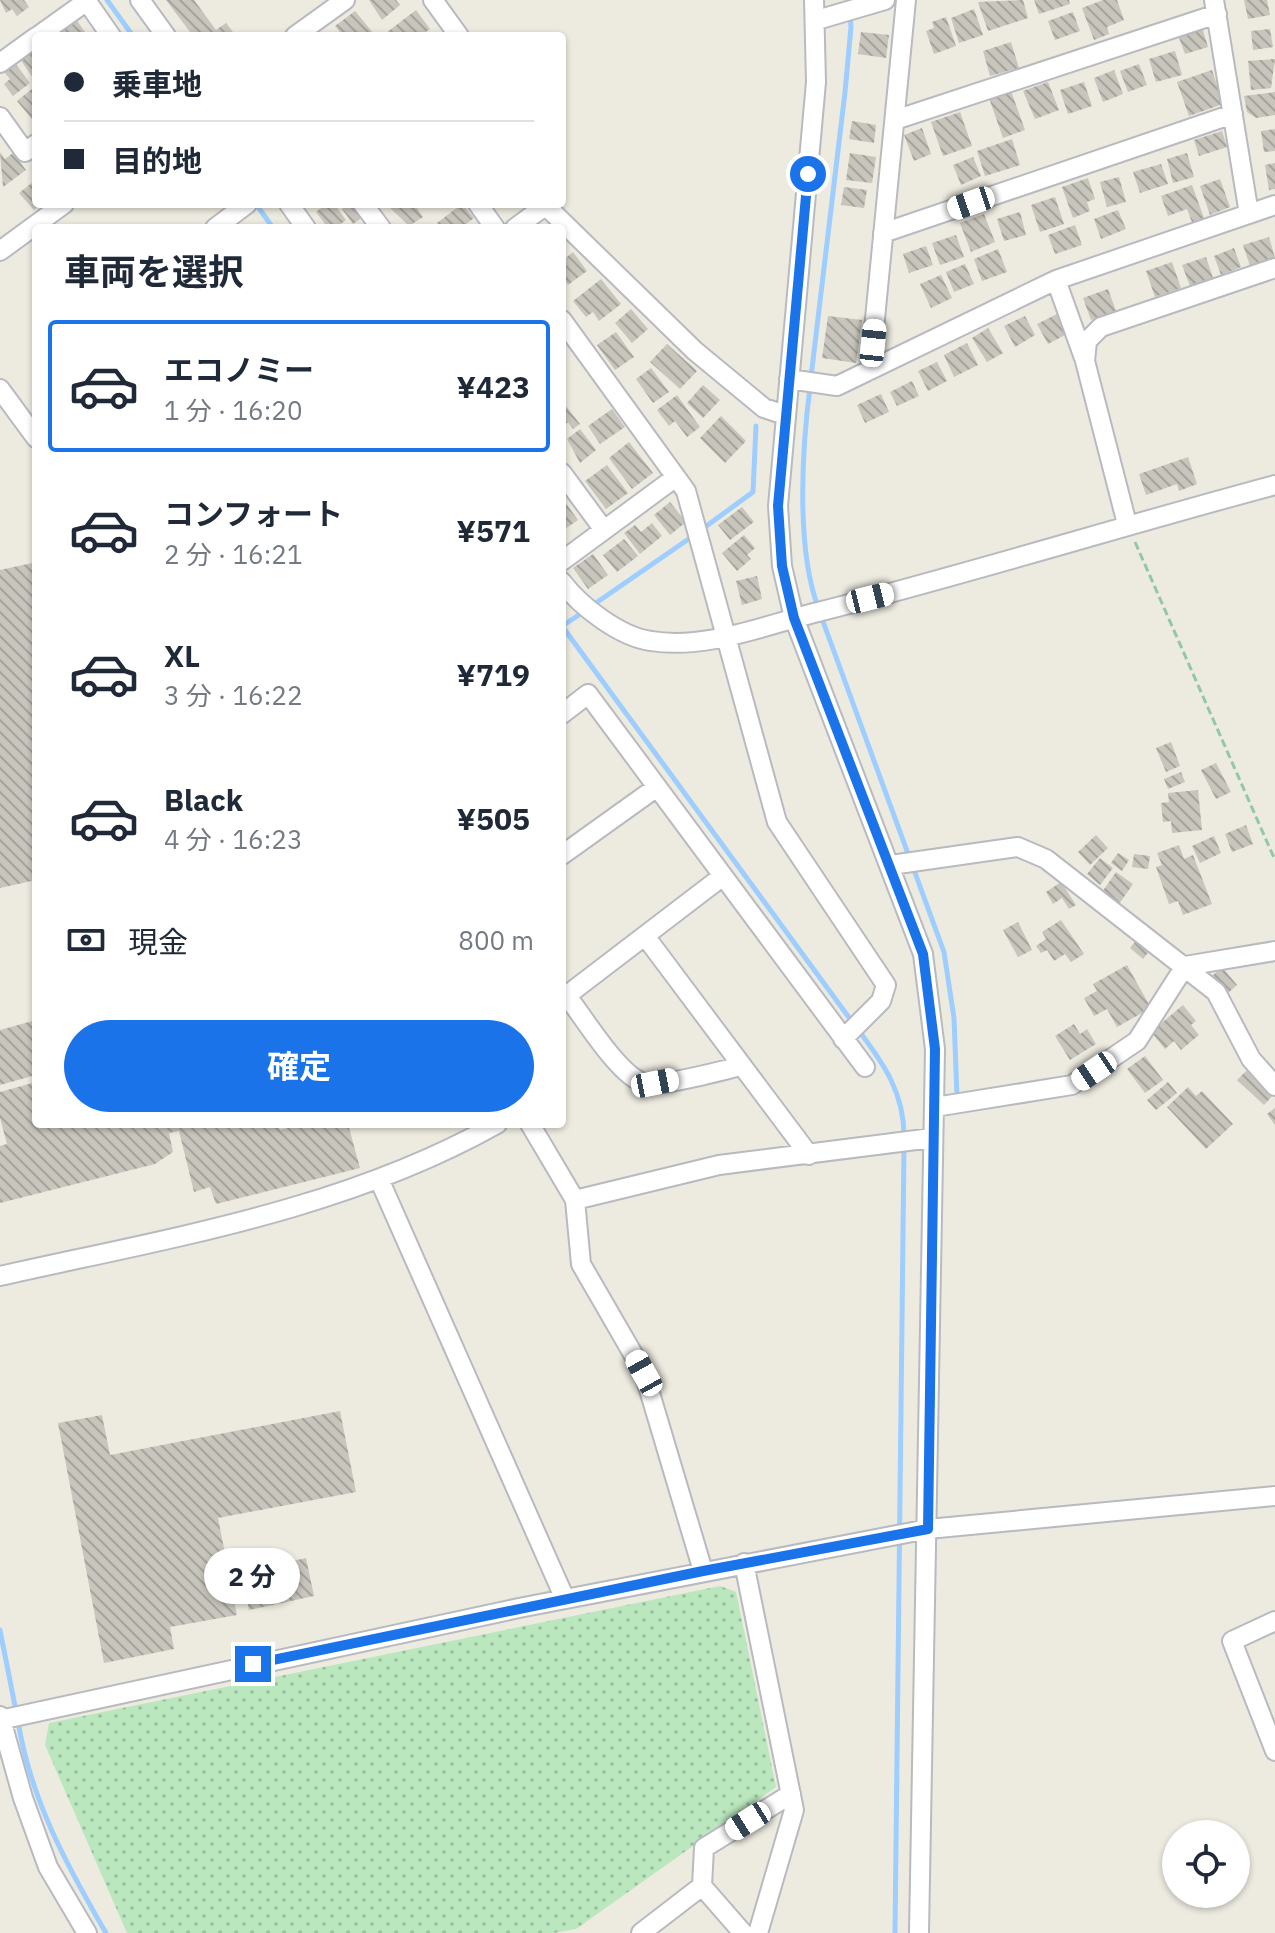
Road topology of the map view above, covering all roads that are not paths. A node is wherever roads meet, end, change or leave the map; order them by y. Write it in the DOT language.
graph roads {
  1 [pos="86,0"];
  2 [pos="140,0"];
  3 [pos="345,0"];
  4 [pos="433,0"];
  5 [pos="814,0"];
  6 [pos="885,0"];
  7 [pos="906,0"];
  8 [pos="1216,7"];
  9 [pos="817,20"];
  10 [pos="44,32"];
  11 [pos="108,32"];
  12 [pos="163,32"];
  13 [pos="301,32"];
  14 [pos="456,32"];
  15 [pos="32,41"];
  16 [pos="0,63"];
  17 [pos="1233,114"];
  18 [pos="0,117"];
  19 [pos="895,120"];
  20 [pos="32,147"];
  21 [pos="1275,205"];
  22 [pos="59,208"];
  23 [pos="242,208"];
  24 [pos="540,208"];
  25 [pos="547,208"];
  26 [pos="1249,214"];
  27 [pos="37,224"];
  28 [pos="220,224"];
  29 [pos="520,224"];
  30 [pos="564,224"];
  31 [pos="566,226"];
  32 [pos="32,228"];
  33 [pos="883,233"];
  34 [pos="0,251"];
  35 [pos="1275,268"];
  36 [pos="1056,280"];
  37 [pos="566,326"];
  38 [pos="1085,361"];
  39 [pos="870,370"];
  40 [pos="789,379"];
  41 [pos="0,389"];
  42 [pos="785,415"];
  43 [pos="32,433"];
  44 [pos="676,477"];
  45 [pos="566,478"];
  46 [pos="1275,485"];
  47 [pos="1127,524"];
  48 [pos="604,530"];
  49 [pos="566,558"];
  50 [pos="566,587"];
  51 [pos="794,618"];
  52 [pos="727,636"];
  53 [pos="566,711"];
  54 [pos="657,787"];
  55 [pos="566,852"];
  56 [pos="891,865"];
  57 [pos="723,876"];
  58 [pos="645,936"];
  59 [pos="1275,951"];
  60 [pos="1185,966"];
  61 [pos="566,996"];
  62 [pos="566,1000"];
  63 [pos="843,1039"];
  64 [pos="742,1066"];
  65 [pos="865,1067"];
  66 [pos="1275,1086"];
  67 [pos="935,1107"];
  68 [pos="490,1128"];
  69 [pos="532,1128"];
  70 [pos="932,1138"];
  71 [pos="809,1155"];
  72 [pos="379,1179"];
  73 [pos="575,1200"];
  74 [pos="0,1276"];
  75 [pos="1275,1496"];
  76 [pos="928,1529"];
  77 [pos="744,1563"];
  78 [pos="703,1571"];
  79 [pos="565,1599"];
  80 [pos="1275,1621"];
  81 [pos="0,1718"];
  82 [pos="1275,1751"];
  83 [pos="791,1794"];
  84 [pos="702,1886"];
  85 [pos="87,1933"];
  86 [pos="641,1933"];
  87 [pos="743,1933"];
  88 [pos="758,1933"];
  89 [pos="919,1933"];
  1 -- 10 [label="street"];
  1 -- 11 [label="street"];
  2 -- 12 [label="street"];
  3 -- 13 [label="street"];
  4 -- 14 [label="street"];
  5 -- 9 [label="street"];
  6 -- 9 [label="street"];
  7 -- 19 [label="street"];
  8 -- 17 [label="street"];
  8 -- 19 [label="street"];
  9 -- 40 [label="street"];
  15 -- 16 [label="street"];
  17 -- 26 [label="street"];
  17 -- 33 [label="street"];
  18 -- 20 [label="street"];
  19 -- 33 [label="street"];
  21 -- 26 [label="street"];
  22 -- 27 [label="street"];
  23 -- 28 [label="street"];
  24 -- 29 [label="street"];
  25 -- 30 [label="street"];
  26 -- 36 [label="street"];
  31 -- 42 [label="street"];
  32 -- 34 [label="street"];
  33 -- 39 [label="street"];
  35 -- 38 [label="street"];
  36 -- 38 [label="street"];
  36 -- 39 [label="street"];
  37 -- 44 [label="street"];
  38 -- 47 [label="street"];
  39 -- 40 [label="street"];
  40 -- 42 [label="street"];
  41 -- 43 [label="street"];
  42 -- 51 [label="street"];
  44 -- 48 [label="street"];
  44 -- 52 [label="street"];
  45 -- 48 [label="street"];
  46 -- 47 [label="street"];
  47 -- 51 [label="street"];
  48 -- 49 [label="street"];
  50 -- 52 [label="street"];
  51 -- 52 [label="street"];
  51 -- 56 [label="street"];
  52 -- 63 [label="street"];
  53 -- 54 [label="street"];
  54 -- 55 [label="street"];
  54 -- 57 [label="street"];
  56 -- 60 [label="street"];
  56 -- 67 [label="street"];
  57 -- 58 [label="street"];
  57 -- 63 [label="street"];
  58 -- 61 [label="street"];
  58 -- 64 [label="street"];
  59 -- 60 [label="street"];
  60 -- 66 [label="street"];
  60 -- 67 [label="street"];
  62 -- 64 [label="street"];
  63 -- 65 [label="street"];
  64 -- 71 [label="street"];
  67 -- 70 [label="street"];
  68 -- 72 [label="street"];
  69 -- 73 [label="street"];
  70 -- 71 [label="street"];
  70 -- 76 [label="street"];
  71 -- 73 [label="street"];
  72 -- 74 [label="street"];
  72 -- 79 [label="street"];
  73 -- 78 [label="street"];
  75 -- 76 [label="street"];
  76 -- 77 [label="street"];
  76 -- 89 [label="street"];
  77 -- 78 [label="street"];
  77 -- 83 [label="street"];
  78 -- 79 [label="street"];
  79 -- 81 [label="street"];
  80 -- 82 [label="street"];
  81 -- 85 [label="street"];
  83 -- 84 [label="street"];
  83 -- 88 [label="street"];
  84 -- 86 [label="street"];
  84 -- 87 [label="street"];
}
